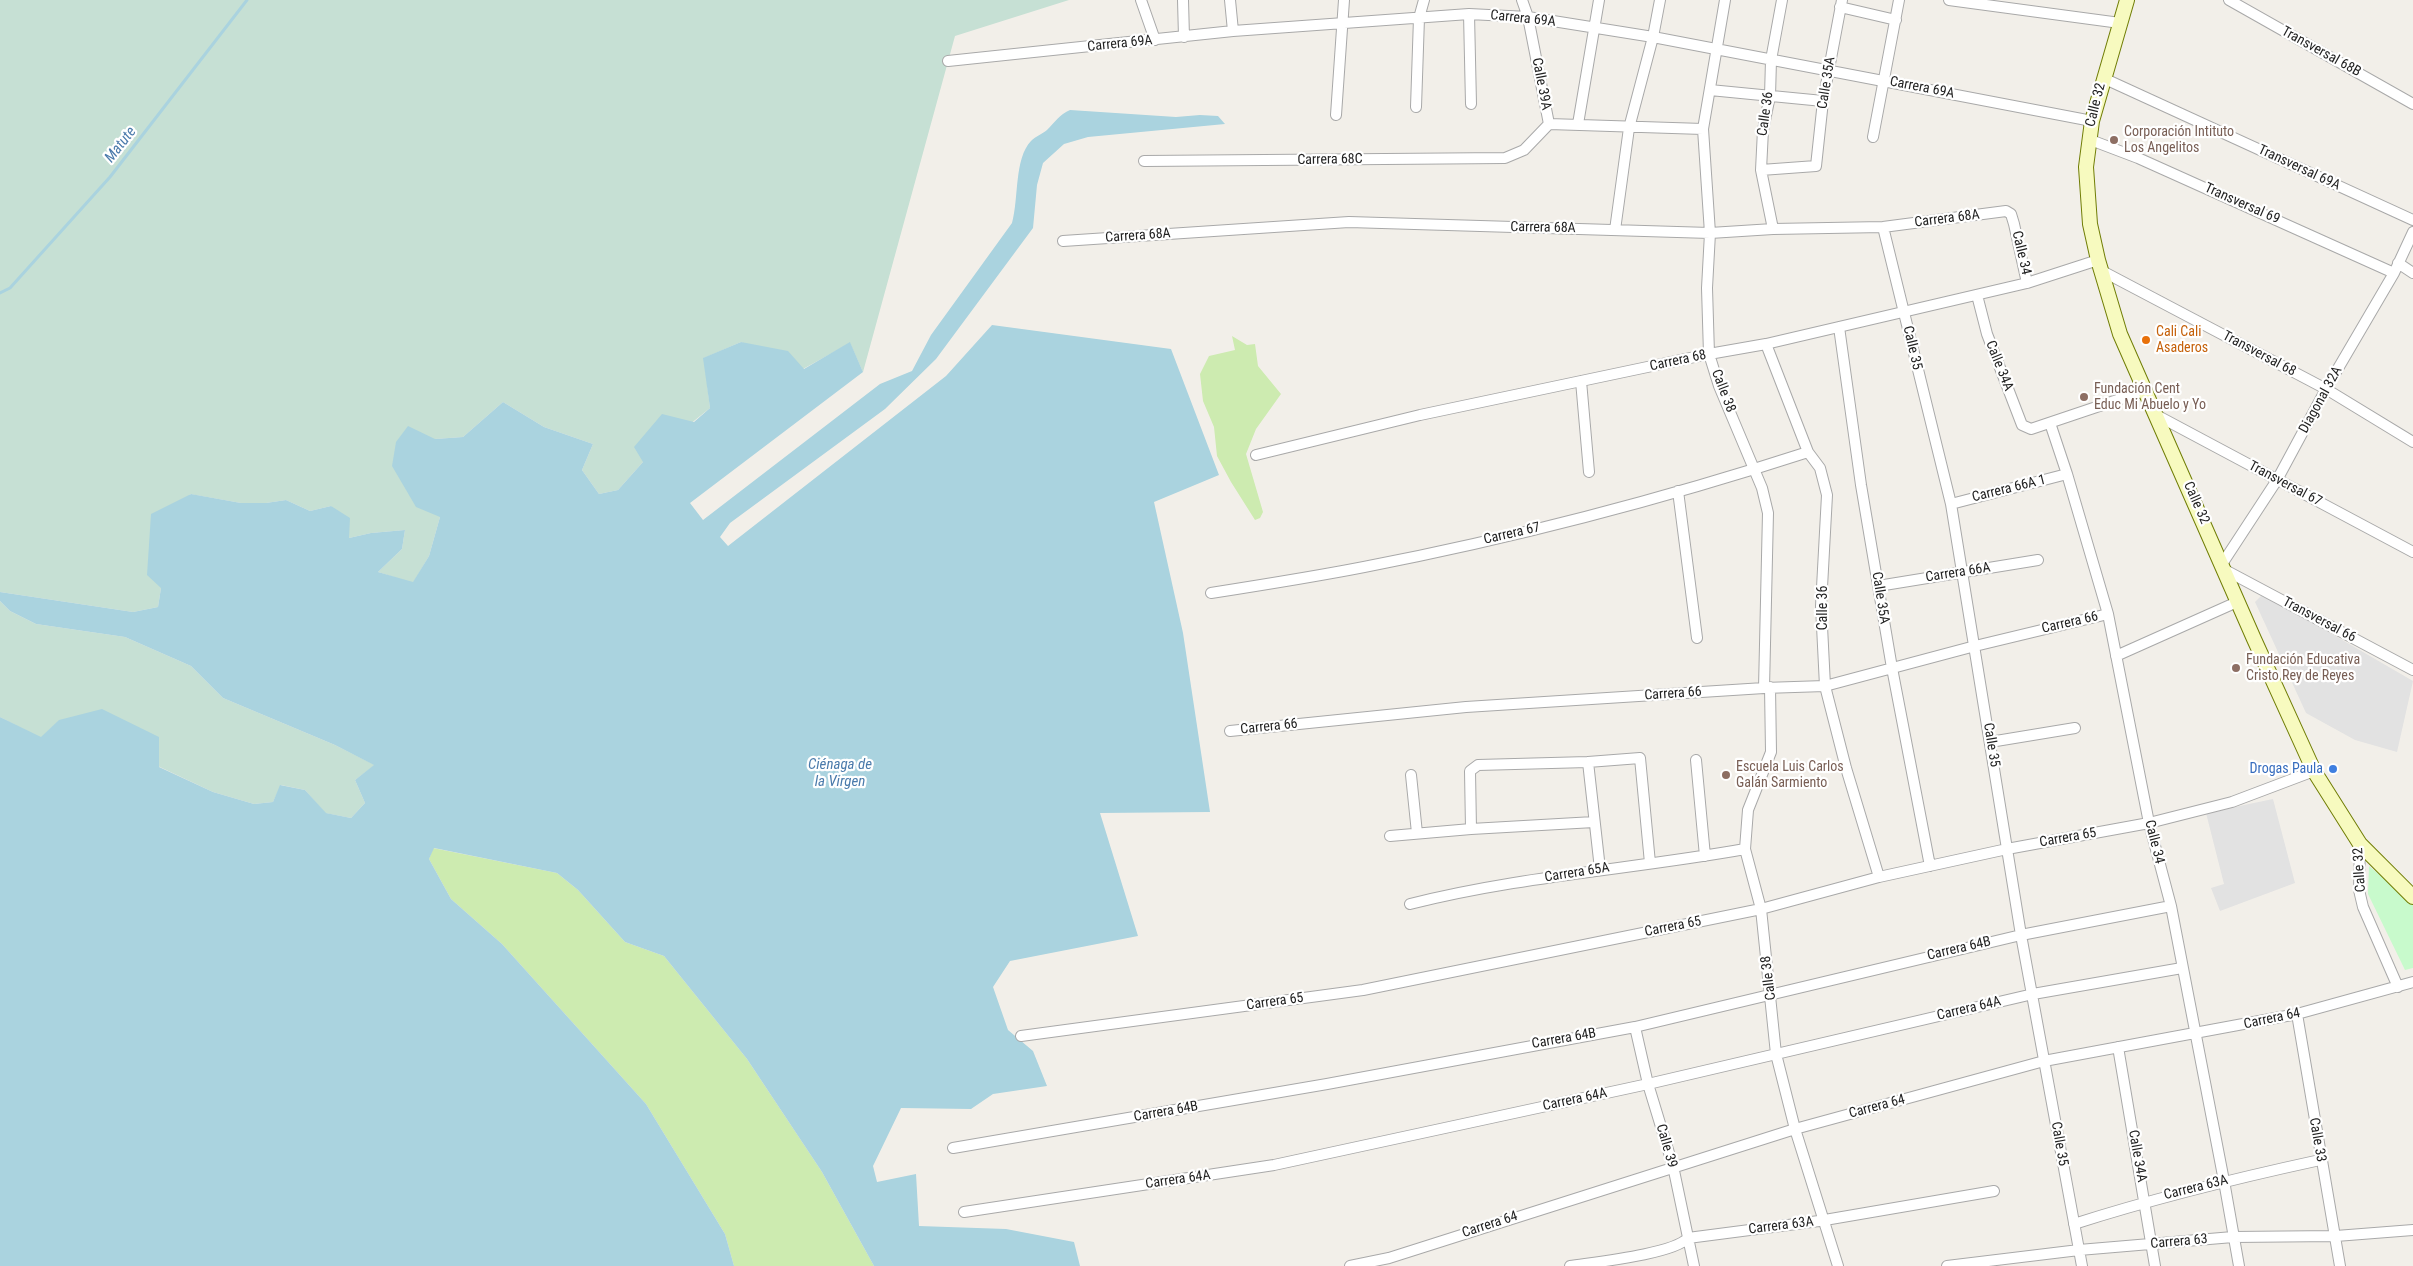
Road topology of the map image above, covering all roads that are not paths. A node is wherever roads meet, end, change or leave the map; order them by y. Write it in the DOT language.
graph roads {
  1 [pos="1141,0"];
  2 [pos="1183,0"];
  3 [pos="1230,0"];
  4 [pos="1344,0"];
  5 [pos="1424,0"];
  6 [pos="1522,0"];
  7 [pos="1600,0"];
  8 [pos="1660,0"];
  9 [pos="1725,0"];
  10 [pos="1782,0"];
  11 [pos="1899,0"];
  12 [pos="1949,0"];
  13 [pos="2127,0"];
  14 [pos="2229,0"];
  15 [pos="1841,4"];
  16 [pos="1469,14"];
  17 [pos="1528,17"];
  18 [pos="1419,18"];
  19 [pos="1896,20"];
  20 [pos="1341,22"];
  21 [pos="2120,23"];
  22 [pos="1596,29"];
  23 [pos="1233,31"];
  24 [pos="1184,37"];
  25 [pos="1653,37"];
  26 [pos="1155,40"];
  27 [pos="1717,48"];
  28 [pos="1771,60"];
  29 [pos="948,61"];
  30 [pos="1828,71"];
  31 [pos="2103,78"];
  32 [pos="1884,81"];
  33 [pos="1710,90"];
  34 [pos="1770,96"];
  35 [pos="1823,100"];
  36 [pos="1470,104"];
  37 [pos="2413,104"];
  38 [pos="1416,107"];
  39 [pos="1336,115"];
  40 [pos="2092,121"];
  41 [pos="1549,124"];
  42 [pos="1578,124"];
  43 [pos="1629,128"];
  44 [pos="1702,129"];
  45 [pos="1873,137"];
  46 [pos="2088,139"];
  47 [pos="1516,155"];
  48 [pos="1144,161"];
  49 [pos="1761,170"];
  50 [pos="2413,220"];
  51 [pos="2014,224"];
  52 [pos="1883,227"];
  53 [pos="1773,229"];
  54 [pos="1615,230"];
  55 [pos="1710,232"];
  56 [pos="2413,232"];
  57 [pos="1063,241"];
  58 [pos="2100,266"];
  59 [pos="2396,268"];
  60 [pos="2413,273"];
  61 [pos="2027,283"];
  62 [pos="1977,295"];
  63 [pos="1903,311"];
  64 [pos="1839,327"];
  65 [pos="1766,344"];
  66 [pos="1709,354"];
  67 [pos="1581,381"];
  68 [pos="2326,389"];
  69 [pos="2147,390"];
  70 [pos="2158,416"];
  71 [pos="2050,423"];
  72 [pos="2413,442"];
  73 [pos="1808,452"];
  74 [pos="1256,455"];
  75 [pos="1755,470"];
  76 [pos="1589,472"];
  77 [pos="2067,474"];
  78 [pos="2277,480"];
  79 [pos="1678,491"];
  80 [pos="1951,504"];
  81 [pos="2413,552"];
  82 [pos="2038,560"];
  83 [pos="2223,567"];
  84 [pos="1963,573"];
  85 [pos="1878,586"];
  86 [pos="1211,593"];
  87 [pos="2237,602"];
  88 [pos="2108,614"];
  89 [pos="1697,638"];
  90 [pos="1975,646"];
  91 [pos="2116,656"];
  92 [pos="1892,668"];
  93 [pos="2413,670"];
  94 [pos="1825,686"];
  95 [pos="1767,688"];
  96 [pos="2075,728"];
  97 [pos="1230,731"];
  98 [pos="1990,742"];
  99 [pos="1696,760"];
  100 [pos="1588,762"];
  101 [pos="2314,771"];
  102 [pos="1411,775"];
  103 [pos="1594,822"];
  104 [pos="2149,824"];
  105 [pos="1471,829"];
  106 [pos="1416,833"];
  107 [pos="1390,836"];
  108 [pos="2360,844"];
  109 [pos="2008,848"];
  110 [pos="1745,849"];
  111 [pos="1705,856"];
  112 [pos="1650,864"];
  113 [pos="1930,866"];
  114 [pos="1600,869"];
  115 [pos="1879,877"];
  116 [pos="2413,897"];
  117 [pos="1410,904"];
  118 [pos="2171,906"];
  119 [pos="1761,909"];
  120 [pos="2022,935"];
  121 [pos="2182,968"];
  122 [pos="2413,982"];
  123 [pos="2398,986"];
  124 [pos="1771,994"];
  125 [pos="2033,994"];
  126 [pos="2297,1014"];
  127 [pos="1635,1027"];
  128 [pos="2196,1034"];
  129 [pos="1021,1036"];
  130 [pos="2118,1047"];
  131 [pos="1776,1054"];
  132 [pos="2044,1061"];
  133 [pos="1648,1084"];
  134 [pos="1795,1129"];
  135 [pos="953,1148"];
  136 [pos="2320,1160"];
  137 [pos="1673,1166"];
  138 [pos="2224,1181"];
  139 [pos="1994,1191"];
  140 [pos="2145,1202"];
  141 [pos="964,1212"];
  142 [pos="1825,1220"];
  143 [pos="2074,1224"];
  144 [pos="2413,1230"];
  145 [pos="2336,1236"];
  146 [pos="2233,1237"];
  147 [pos="1688,1238"];
  148 [pos="2151,1245"];
  149 [pos="2079,1250"];
  150 [pos="1350,1266"];
  151 [pos="1570,1266"];
  152 [pos="1694,1266"];
  153 [pos="1838,1266"];
  154 [pos="1947,1266"];
  155 [pos="2082,1266"];
  156 [pos="2155,1266"];
  157 [pos="2239,1266"];
  158 [pos="2340,1266"];
  1 -- 26 [label="street"];
  2 -- 24 [label="street"];
  3 -- 23 [label="street"];
  4 -- 20 [label="street"];
  5 -- 18 [label="street"];
  6 -- 17 [label="street, Calle 39A"];
  7 -- 22 [label="street"];
  8 -- 25 [label="street"];
  9 -- 27 [label="street, Calle 38"];
  10 -- 28 [label="street, Calle 36"];
  11 -- 19 [label="street"];
  12 -- 21 [label="street"];
  13 -- 21 [label="street, Calle 32"];
  14 -- 37 [label="street, Transversal 68B"];
  15 -- 19 [label="street"];
  15 -- 30 [label="street, Calle 35A"];
  16 -- 17 [label="street, Carrera 69A"];
  16 -- 18 [label="street, Carrera 69A"];
  16 -- 36 [label="street"];
  17 -- 22 [label="street, Carrera 69A"];
  17 -- 41 [label="street, Calle 39A"];
  18 -- 20 [label="street, Carrera 69A"];
  18 -- 38 [label="street"];
  19 -- 32 [label="street"];
  20 -- 23 [label="street, Carrera 69A"];
  20 -- 39 [label="street"];
  21 -- 31 [label="street, Calle 32"];
  22 -- 25 [label="street, Carrera 69A"];
  22 -- 42 [label="street"];
  23 -- 24 [label="street, Carrera 69A"];
  24 -- 26 [label="street, Carrera 69A"];
  25 -- 27 [label="street, Carrera 69A"];
  25 -- 43 [label="street"];
  26 -- 29 [label="street, Carrera 69A"];
  27 -- 28 [label="street, Carrera 69A"];
  27 -- 33 [label="street, Calle 38"];
  28 -- 30 [label="street, Carrera 69A"];
  28 -- 34 [label="street, Calle 36"];
  30 -- 32 [label="street, Carrera 69A"];
  30 -- 35 [label="street, Calle 35A"];
  31 -- 40 [label="street, Calle 32"];
  31 -- 50 [label="street, Transversal 69A"];
  32 -- 40 [label="street, Carrera 69A"];
  32 -- 45 [label="street"];
  33 -- 34 [label="street"];
  33 -- 44 [label="street, Calle 38"];
  34 -- 35 [label="street"];
  34 -- 49 [label="street, Calle 36"];
  35 -- 49 [label="street, Calle 35A"];
  40 -- 46 [label="street, Calle 32"];
  41 -- 42 [label="street"];
  41 -- 47 [label="street, Calle 39A"];
  42 -- 43 [label="street"];
  43 -- 44 [label="street"];
  43 -- 54 [label="street"];
  44 -- 55 [label="street, Calle 38"];
  46 -- 58 [label="street, Calle 32"];
  46 -- 59 [label="street, Transversal 69"];
  47 -- 48 [label="street, Carrera 68C"];
  49 -- 53 [label="street, Calle 36"];
  51 -- 52 [label="street, Carrera 68A"];
  51 -- 61 [label="street, Calle 34"];
  52 -- 53 [label="street, Carrera 68A"];
  52 -- 63 [label="street, Calle 35"];
  53 -- 55 [label="street, Carrera 68A"];
  54 -- 55 [label="street, Carrera 68A"];
  54 -- 57 [label="street, Carrera 68A"];
  55 -- 66 [label="street, Calle 38"];
  56 -- 59 [label="street, Diagonal 32A"];
  58 -- 61 [label="street, Carrera 68"];
  58 -- 68 [label="street, Transversal 68"];
  58 -- 69 [label="street, Calle 32"];
  59 -- 60 [label="street, Transversal 69"];
  59 -- 68 [label="street, Diagonal 32A"];
  61 -- 62 [label="street, Carrera 68"];
  62 -- 63 [label="street, Carrera 68"];
  62 -- 71 [label="street, Calle 34A"];
  63 -- 64 [label="street, Carrera 68"];
  63 -- 80 [label="street, Calle 35"];
  64 -- 65 [label="street, Carrera 68"];
  64 -- 85 [label="street, Calle 35A"];
  65 -- 66 [label="street, Carrera 68"];
  65 -- 73 [label="street, Calle 36"];
  66 -- 67 [label="street, Carrera 68"];
  66 -- 75 [label="street, Calle 38"];
  67 -- 74 [label="street, Carrera 68"];
  67 -- 76 [label="street"];
  68 -- 72 [label="street, Transversal 68"];
  68 -- 78 [label="street, Diagonal 32A"];
  69 -- 70 [label="street, Calle 32"];
  69 -- 71 [label="street"];
  70 -- 78 [label="street, Transversal 67"];
  70 -- 83 [label="street, Calle 32"];
  71 -- 77 [label="street, Calle 34"];
  73 -- 75 [label="street, Carrera 67"];
  73 -- 94 [label="street, Calle 36"];
  75 -- 79 [label="street, Carrera 67"];
  75 -- 95 [label="street, Calle 38"];
  77 -- 80 [label="street, Carrera 66A 1"];
  77 -- 88 [label="street, Calle 34"];
  78 -- 81 [label="street, Transversal 67"];
  78 -- 83 [label="street, Diagonal 32A"];
  79 -- 86 [label="street, Carrera 67"];
  79 -- 89 [label="street"];
  80 -- 84 [label="street, Calle 35"];
  82 -- 84 [label="street, Carrera 66A"];
  83 -- 87 [label="street, Calle 32"];
  83 -- 93 [label="street, Transversal 66"];
  84 -- 85 [label="street, Carrera 66A"];
  84 -- 90 [label="street, Calle 35"];
  85 -- 92 [label="street, Calle 35A"];
  87 -- 91 [label="street"];
  87 -- 101 [label="street, Calle 32"];
  88 -- 90 [label="street, Carrera 66"];
  88 -- 91 [label="street, Calle 34"];
  90 -- 92 [label="street, Carrera 66"];
  90 -- 98 [label="street, Calle 35"];
  91 -- 104 [label="street, Calle 34"];
  92 -- 94 [label="street, Carrera 66"];
  92 -- 113 [label="street, Calle 35A"];
  94 -- 95 [label="street, Carrera 66"];
  94 -- 115 [label="street, Calle 36"];
  95 -- 97 [label="street, Carrera 66"];
  95 -- 110 [label="street, Calle 38"];
  96 -- 98 [label="street"];
  98 -- 109 [label="street, Calle 35"];
  99 -- 111 [label="street"];
  100 -- 103 [label="street"];
  100 -- 105 [label="street"];
  100 -- 112 [label="street"];
  101 -- 104 [label="street, Carrera 65"];
  101 -- 108 [label="street, Calle 32"];
  102 -- 106 [label="street"];
  103 -- 105 [label="street"];
  103 -- 114 [label="street"];
  104 -- 109 [label="street, Carrera 65"];
  104 -- 118 [label="street, Calle 34"];
  105 -- 106 [label="street"];
  106 -- 107 [label="street"];
  108 -- 116 [label="street"];
  108 -- 123 [label="street, Calle 32"];
  109 -- 113 [label="street, Carrera 65"];
  109 -- 120 [label="street, Calle 35"];
  110 -- 111 [label="street, Carrera 65A"];
  110 -- 119 [label="street, Calle 38"];
  111 -- 112 [label="street, Carrera 65A"];
  112 -- 114 [label="street, Carrera 65A"];
  113 -- 115 [label="street, Carrera 65"];
  114 -- 117 [label="street, Carrera 65A"];
  115 -- 119 [label="street, Carrera 65"];
  118 -- 120 [label="street, Carrera 64B"];
  118 -- 121 [label="street, Calle 34"];
  119 -- 124 [label="street, Calle 38"];
  119 -- 129 [label="street, Carrera 65"];
  120 -- 124 [label="street, Carrera 64B"];
  120 -- 125 [label="street, Calle 35"];
  121 -- 125 [label="street, Carrera 64A"];
  121 -- 128 [label="street, Calle 34"];
  122 -- 123 [label="street, Carrera 64"];
  123 -- 126 [label="street, Carrera 64"];
  124 -- 127 [label="street, Carrera 64B"];
  124 -- 131 [label="street, Calle 38"];
  125 -- 131 [label="street, Carrera 64A"];
  125 -- 132 [label="street, Calle 35"];
  126 -- 128 [label="street, Carrera 64"];
  126 -- 136 [label="street, Calle 33"];
  127 -- 133 [label="street, Calle 39"];
  127 -- 135 [label="street, Carrera 64B"];
  128 -- 130 [label="street, Carrera 64"];
  128 -- 138 [label="street, Calle 34"];
  130 -- 132 [label="street, Carrera 64"];
  130 -- 140 [label="street, Calle 34A"];
  131 -- 133 [label="street, Carrera 64A"];
  131 -- 134 [label="street, Calle 38"];
  132 -- 134 [label="street, Carrera 64"];
  132 -- 143 [label="street, Calle 35"];
  133 -- 137 [label="street, Calle 39"];
  133 -- 141 [label="street, Carrera 64A"];
  134 -- 137 [label="street, Carrera 64"];
  134 -- 142 [label="street, Calle 38"];
  136 -- 138 [label="street, Carrera 63A"];
  136 -- 145 [label="street, Calle 33"];
  137 -- 147 [label="street, Calle 39"];
  137 -- 150 [label="street, Carrera 64"];
  138 -- 140 [label="street, Carrera 63A"];
  138 -- 146 [label="street, Calle 34"];
  139 -- 142 [label="street, Carrera 63A"];
  140 -- 143 [label="street, Carrera 63A"];
  140 -- 148 [label="street, Calle 34A"];
  142 -- 147 [label="street, Carrera 63A"];
  142 -- 153 [label="street, Calle 38"];
  143 -- 149 [label="street, Calle 35"];
  144 -- 145 [label="street, Carrera 63"];
  145 -- 146 [label="street, Carrera 63"];
  145 -- 158 [label="street, Calle 33"];
  146 -- 148 [label="street, Carrera 63"];
  146 -- 157 [label="street, Calle 34"];
  147 -- 151 [label="street, Carrera 63A"];
  147 -- 152 [label="street, Calle 39"];
  148 -- 149 [label="street, Carrera 63"];
  148 -- 156 [label="street, Calle 34A"];
  149 -- 154 [label="street, Carrera 63"];
  149 -- 155 [label="street, Calle 35"];
}
